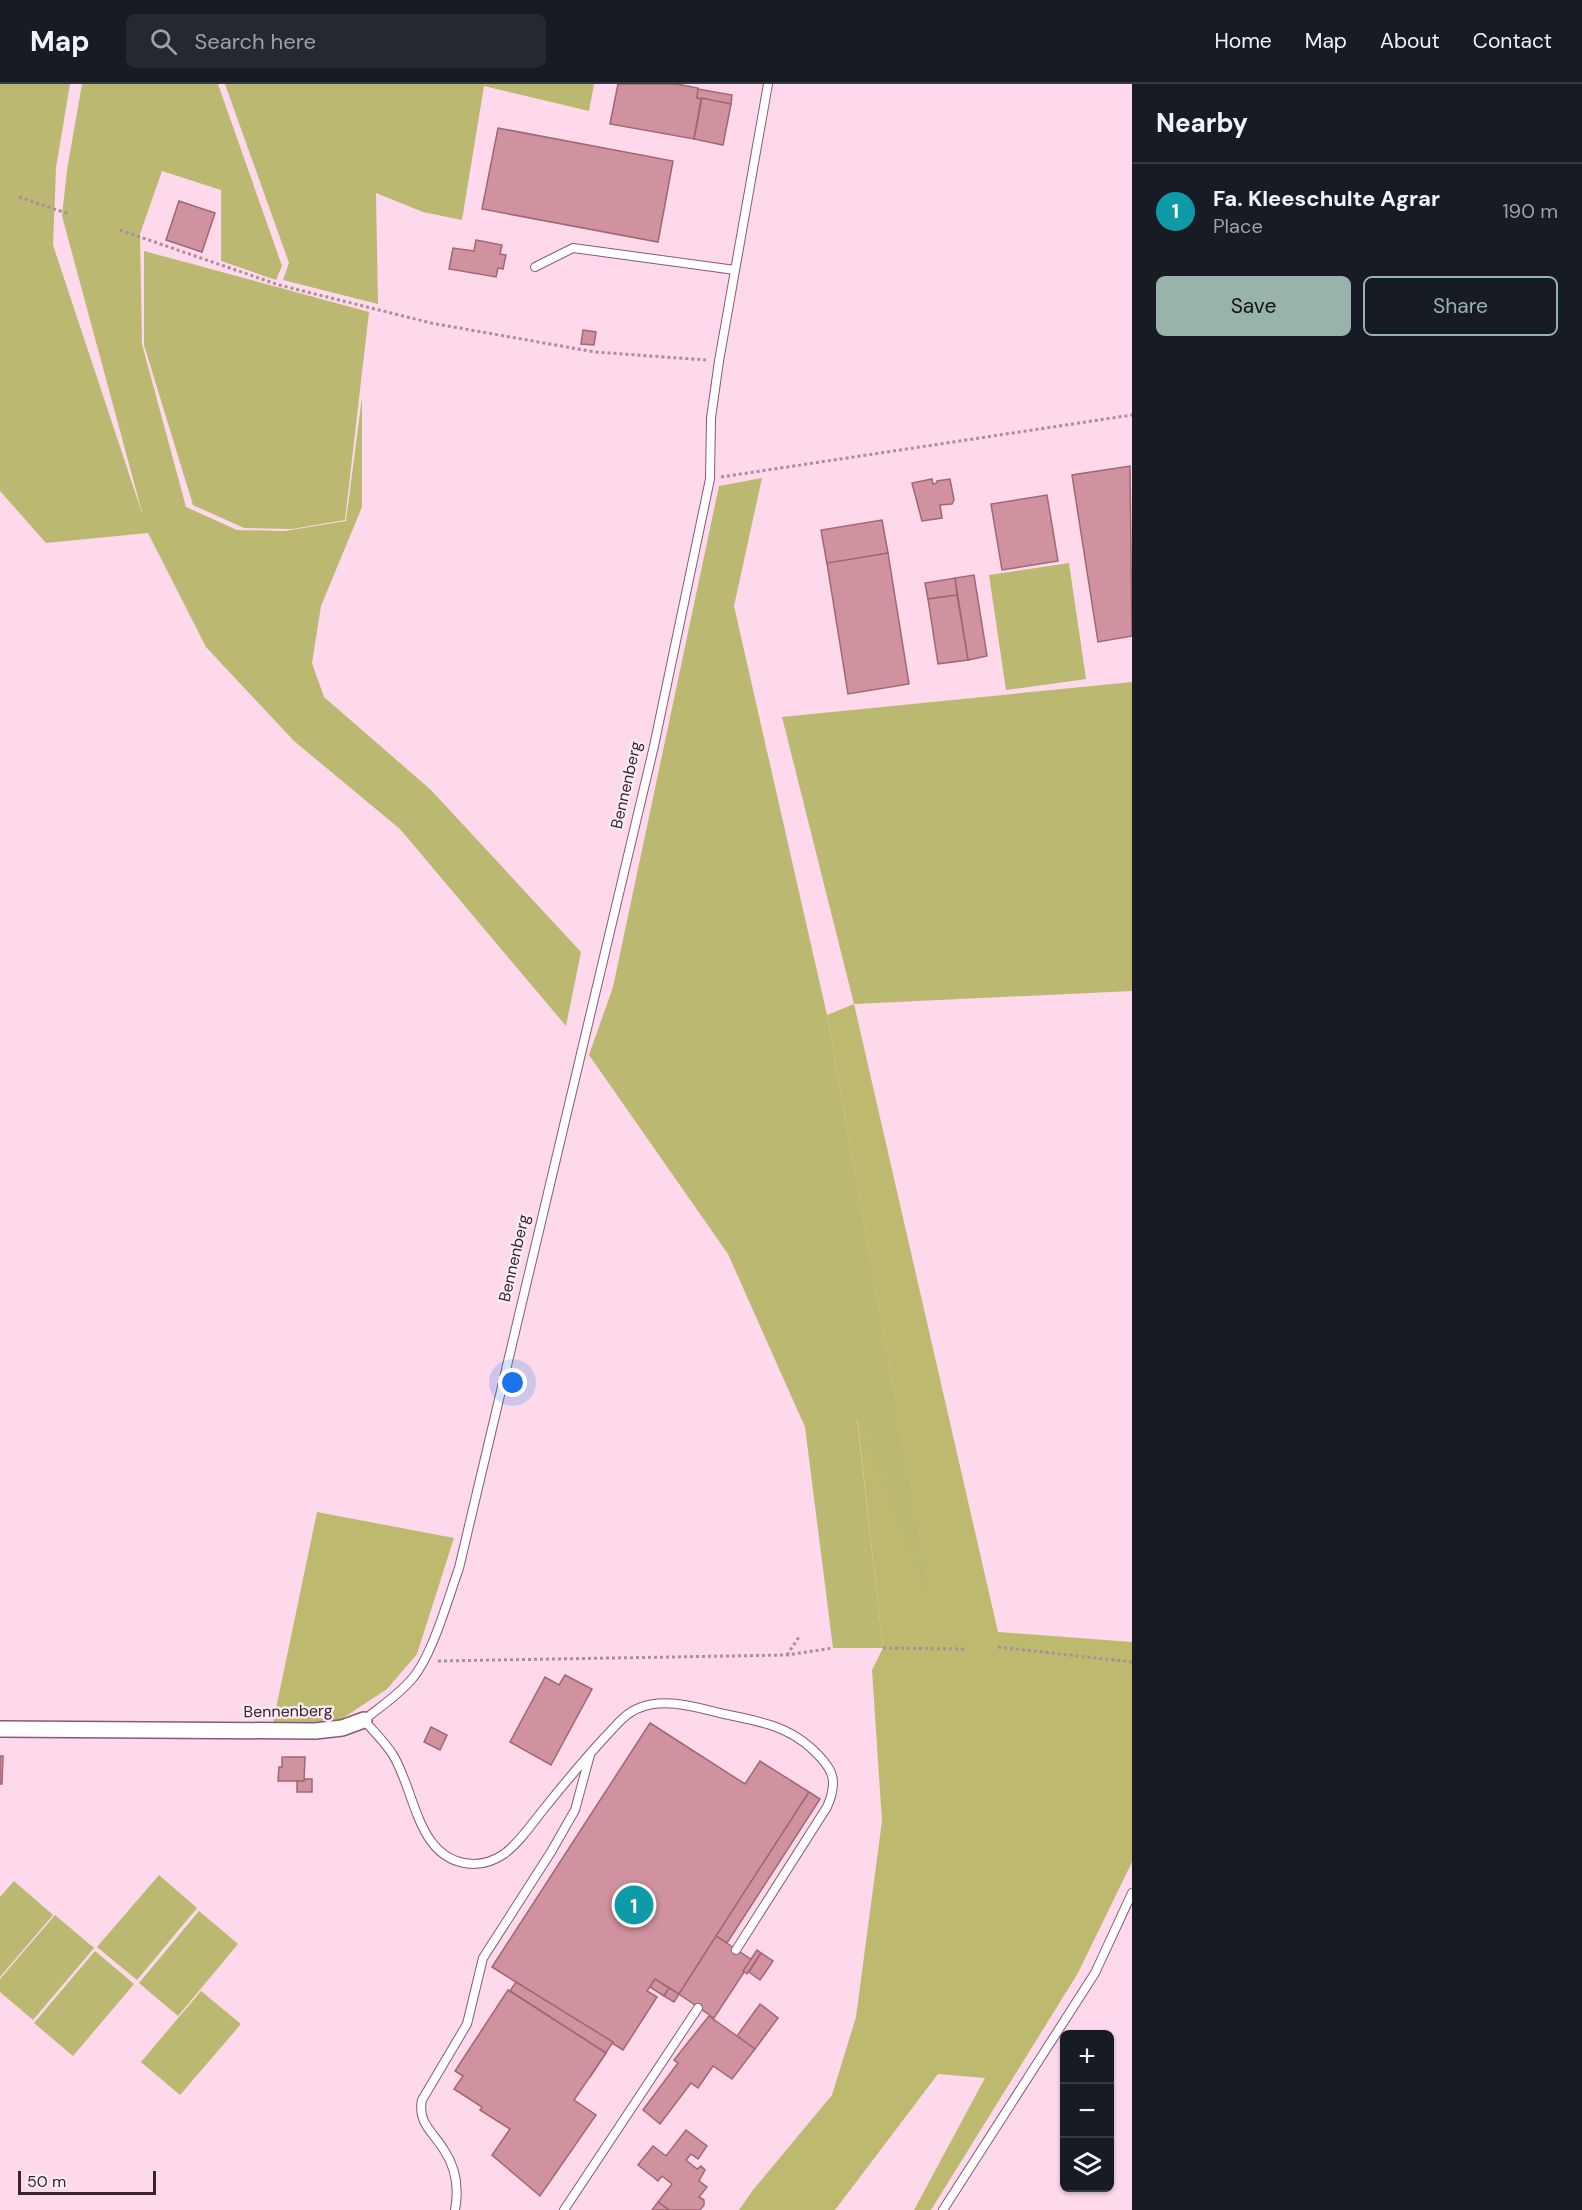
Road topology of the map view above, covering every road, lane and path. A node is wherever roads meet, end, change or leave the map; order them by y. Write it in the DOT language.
graph roads {
  1 [pos="768,84"];
  2 [pos="19,196"];
  3 [pos="69,214"];
  4 [pos="120,230"];
  5 [pos="535,267"];
  6 [pos="735,270"];
  7 [pos="719,361"];
  8 [pos="1132,415"];
  9 [pos="710,479"];
  10 [pos="799,1637"];
  11 [pos="998,1647"];
  12 [pos="833,1648"];
  13 [pos="883,1648"];
  14 [pos="968,1649"];
  15 [pos="788,1655"];
  16 [pos="425,1661"];
  17 [pos="1132,1662"];
  18 [pos="364,1720"];
  19 [pos="0,1729"];
  20 [pos="591,1752"];
  21 [pos="1132,1893"];
  22 [pos="736,1950"];
  23 [pos="698,2008"];
  24 [pos="455,2210"];
  25 [pos="564,2210"];
  26 [pos="943,2210"];
  1 -- 6 [label="lane, Bennenberg"];
  2 -- 3 [label="path"];
  4 -- 7 [label="path"];
  5 -- 6 [label="lane"];
  6 -- 7 [label="lane, Bennenberg"];
  7 -- 9 [label="lane, Bennenberg"];
  8 -- 9 [label="path"];
  9 -- 16 [label="lane, Bennenberg"];
  10 -- 15 [label="path"];
  11 -- 17 [label="path"];
  12 -- 15 [label="path"];
  13 -- 14 [label="path"];
  15 -- 16 [label="path"];
  16 -- 18 [label="lane, Bennenberg"];
  18 -- 19 [label="street, Bennenberg"];
  18 -- 20 [label="lane"];
  20 -- 22 [label="lane"];
  20 -- 24 [label="lane"];
  21 -- 26 [label="lane"];
  23 -- 25 [label="lane"];
}
